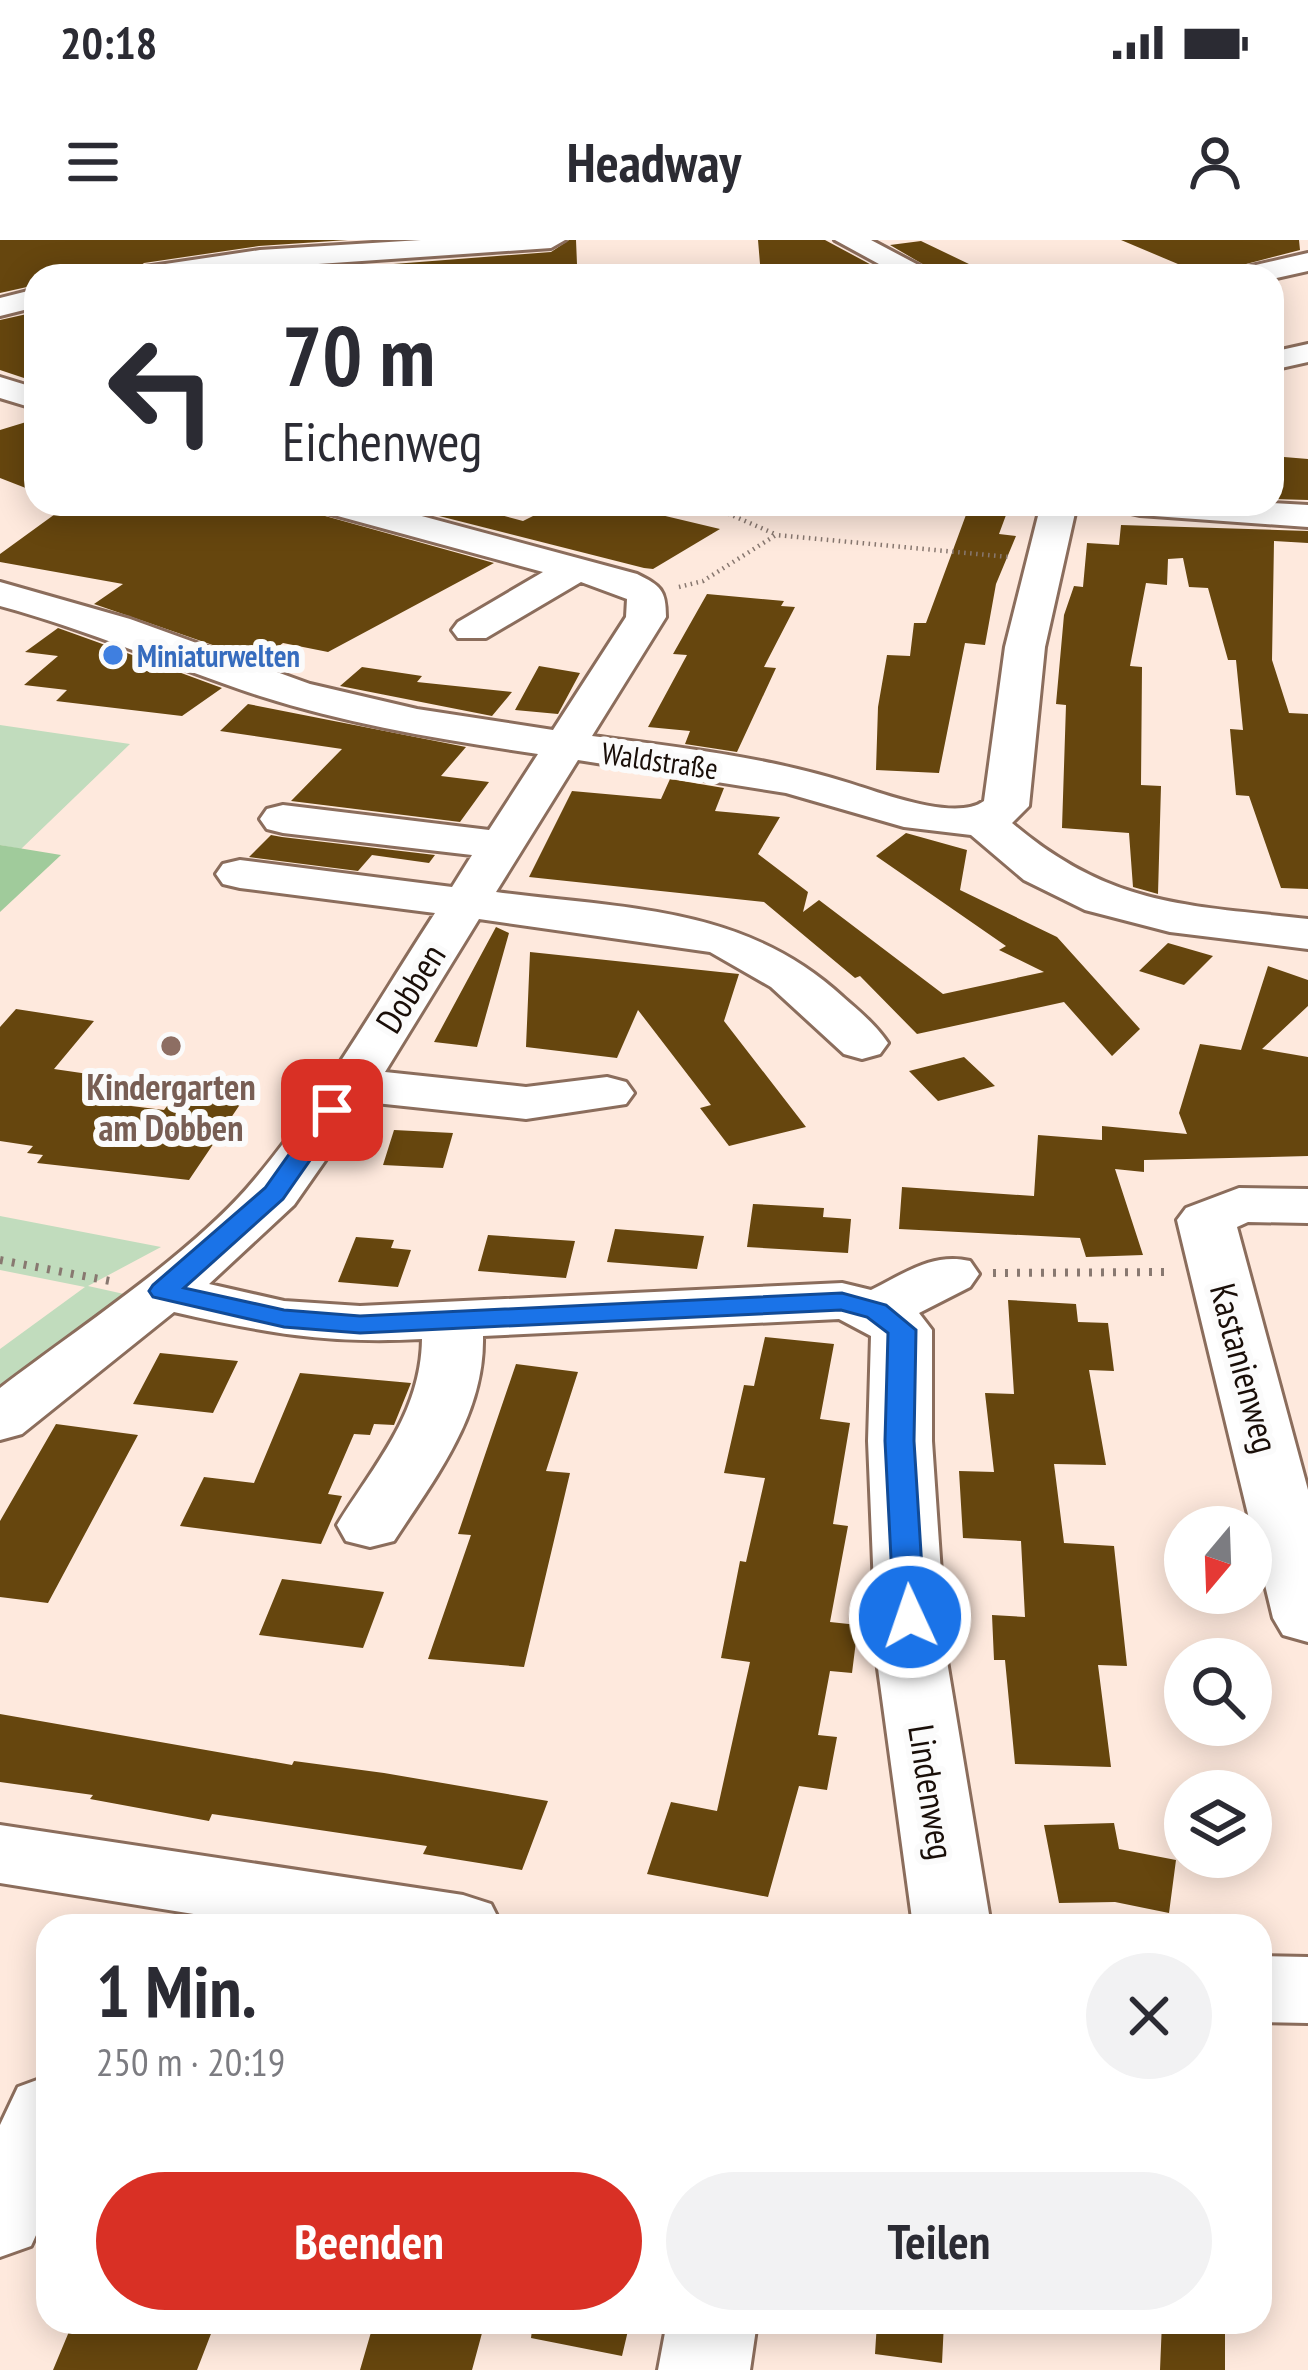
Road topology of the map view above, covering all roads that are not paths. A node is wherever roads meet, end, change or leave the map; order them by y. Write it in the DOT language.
graph roads {
  1 [pos="551,240"];
  2 [pos="849,240"];
  3 [pos="397,250"];
  4 [pos="226,264"];
  5 [pos="411,264"];
  6 [pos="898,264"];
  7 [pos="412,516"];
  8 [pos="1056,516"];
  9 [pos="576,569"];
  10 [pos="0,594"];
  11 [pos="472,630"];
  12 [pos="563,746"];
  13 [pos="283,819"];
  14 [pos="984,823"];
  15 [pos="501,845"];
  16 [pos="240,874"];
  17 [pos="462,904"];
  18 [pos="1308,934"];
  19 [pos="862,1043"];
  20 [pos="351,1084"];
  21 [pos="607,1093"];
  22 [pos="1308,1206"];
  23 [pos="949,1274"];
  24 [pos="163,1291"];
  25 [pos="877,1311"];
  26 [pos="452,1323"];
  27 [pos="0,1420"];
  28 [pos="370,1525"];
  29 [pos="1308,1618"];
  30 [pos="0,1854"];
  31 [pos="141,1903"];
  32 [pos="295,1914"];
  33 [pos="950,1914"];
  34 [pos="1272,1989"];
  35 [pos="1308,1990"];
  36 [pos="36,2139"];
  37 [pos="0,2219"];
  38 [pos="710,2334"];
  39 [pos="704,2370"];
  1 -- 3 [label="street"];
  2 -- 6 [label="street"];
  3 -- 4 [label="street"];
  3 -- 5 [label="street"];
  7 -- 9 [label="street"];
  8 -- 14 [label="street"];
  9 -- 11 [label="street"];
  9 -- 12 [label="street, Dobben"];
  10 -- 12 [label="street, Waldstraße"];
  12 -- 14 [label="street, Waldstraße"];
  12 -- 15 [label="street, Dobben"];
  13 -- 15 [label="street"];
  14 -- 18 [label="street"];
  15 -- 17 [label="street, Dobben"];
  16 -- 17 [label="street, Dobben"];
  17 -- 19 [label="street"];
  17 -- 20 [label="street, Dobben"];
  20 -- 21 [label="street"];
  20 -- 24 [label="street, Dobben"];
  22 -- 29 [label="street, Kastanienweg"];
  23 -- 25 [label="street"];
  24 -- 26 [label="street"];
  24 -- 27 [label="street, Dobben"];
  25 -- 26 [label="street"];
  25 -- 33 [label="street, Lindenweg"];
  26 -- 28 [label="street"];
  30 -- 31 [label="street"];
  31 -- 32 [label="street"];
  34 -- 35 [label="street"];
  36 -- 37 [label="street"];
  38 -- 39 [label="street"];
}
